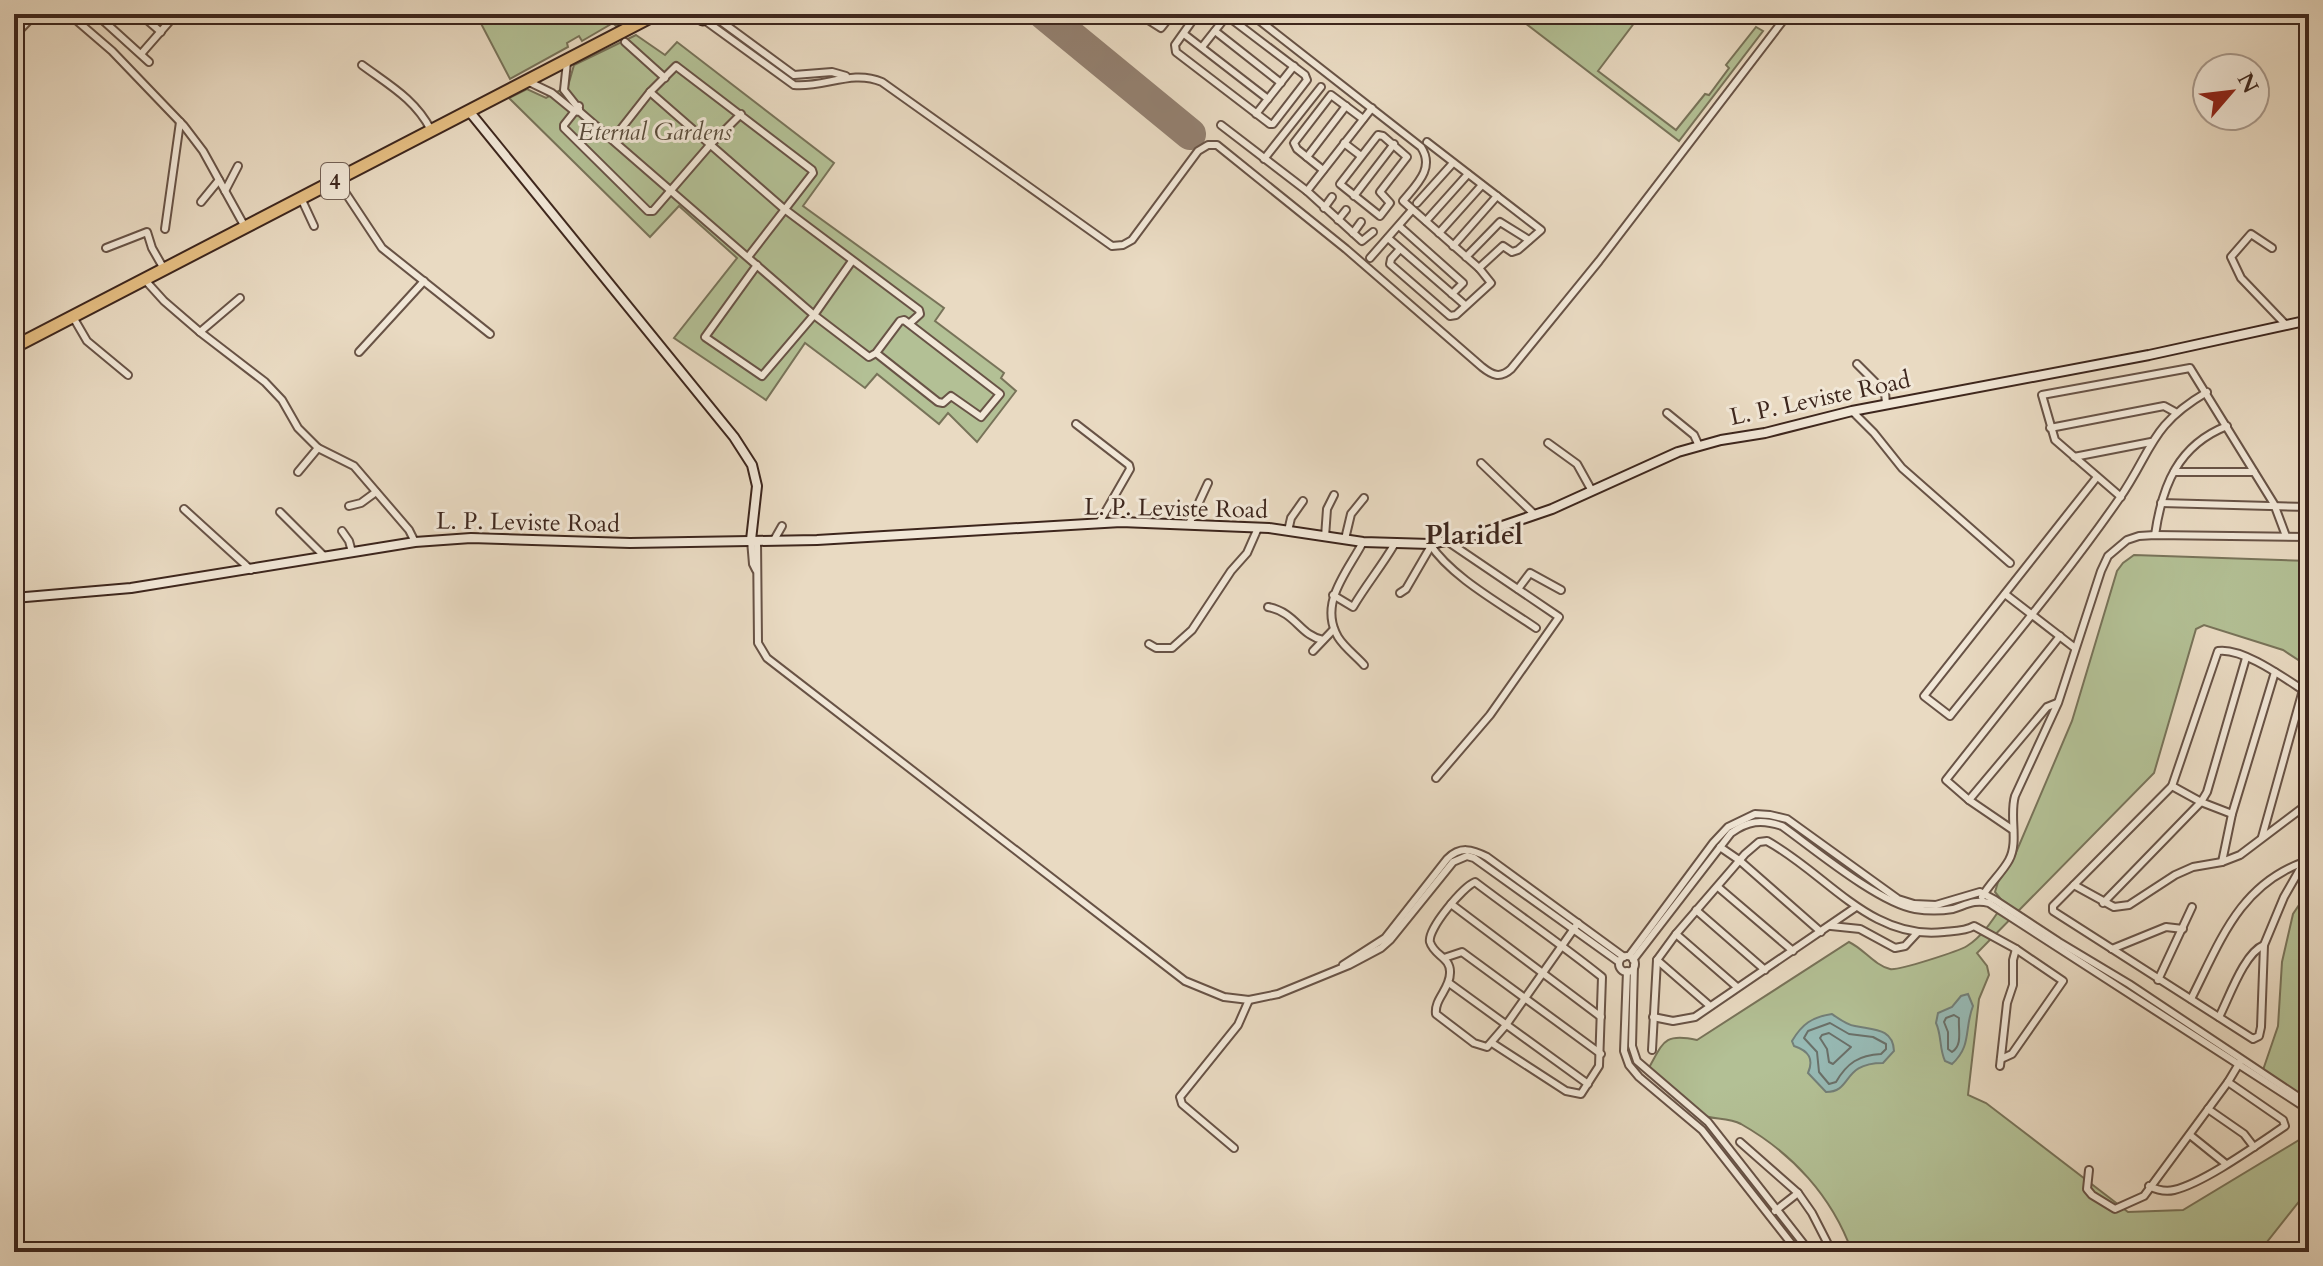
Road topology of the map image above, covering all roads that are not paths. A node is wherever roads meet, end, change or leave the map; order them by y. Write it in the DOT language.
graph roads {
  1 [pos="35,14"];
  2 [pos="69,14"];
  3 [pos="96,14"];
  4 [pos="140,14"];
  5 [pos="176,14"];
  6 [pos="656,14"];
  7 [pos="1140,14"];
  8 [pos="1172,14"];
  9 [pos="1251,14"];
  10 [pos="1788,14"];
  11 [pos="701,15"];
  12 [pos="1195,15"];
  13 [pos="1215,31"];
  14 [pos="161,32"];
  15 [pos="1184,34"];
  16 [pos="14,36"];
  17 [pos="625,42"];
  18 [pos="1202,47"];
  19 [pos="141,54"];
  20 [pos="567,60"];
  21 [pos="149,62"];
  22 [pos="362,65"];
  23 [pos="1294,66"];
  24 [pos="816,73"];
  25 [pos="850,77"];
  26 [pos="665,78"];
  27 [pos="527,81"];
  28 [pos="817,83"];
  29 [pos="1281,83"];
  30 [pos="565,84"];
  31 [pos="1321,87"];
  32 [pos="650,92"];
  33 [pos="552,93"];
  34 [pos="1268,99"];
  35 [pos="1346,106"];
  36 [pos="1372,108"];
  37 [pos="578,110"];
  38 [pos="469,111"];
  39 [pos="741,114"];
  40 [pos="1256,114"];
  41 [pos="1363,119"];
  42 [pos="180,122"];
  43 [pos="1221,125"];
  44 [pos="431,131"];
  45 [pos="613,139"];
  46 [pos="1427,142"];
  47 [pos="1344,143"];
  48 [pos="1394,144"];
  49 [pos="710,145"];
  50 [pos="1361,156"];
  51 [pos="1307,157"];
  52 [pos="1264,159"];
  53 [pos="1453,163"];
  54 [pos="238,166"];
  55 [pos="1323,170"];
  56 [pos="1468,174"];
  57 [pos="219,180"];
  58 [pos="337,180"];
  59 [pos="1482,185"];
  60 [pos="1307,190"];
  61 [pos="225,191"];
  62 [pos="671,192"];
  63 [pos="1354,196"];
  64 [pos="1497,196"];
  65 [pos="1332,197"];
  66 [pos="301,198"];
  67 [pos="201,202"];
  68 [pos="1417,203"];
  69 [pos="783,208"];
  70 [pos="1324,208"];
  71 [pos="1346,210"];
  72 [pos="1436,210"];
  73 [pos="1338,220"];
  74 [pos="1426,221"];
  75 [pos="1361,222"];
  76 [pos="314,226"];
  77 [pos="1399,226"];
  78 [pos="245,227"];
  79 [pos="165,229"];
  80 [pos="1373,232"];
  81 [pos="1353,233"];
  82 [pos="1439,233"];
  83 [pos="2257,236"];
  84 [pos="1388,238"];
  85 [pos="1529,240"];
  86 [pos="1453,246"];
  87 [pos="2260,247"];
  88 [pos="106,248"];
  89 [pos="2272,248"];
  90 [pos="1400,249"];
  91 [pos="748,257"];
  92 [pos="1466,257"];
  93 [pos="1370,258"];
  94 [pos="852,261"];
  95 [pos="757,265"];
  96 [pos="1479,268"];
  97 [pos="164,269"];
  98 [pos="144,279"];
  99 [pos="424,281"];
  100 [pos="1452,294"];
  101 [pos="240,298"];
  102 [pos="1465,305"];
  103 [pos="814,315"];
  104 [pos="73,317"];
  105 [pos="2309,320"];
  106 [pos="910,323"];
  107 [pos="2286,325"];
  108 [pos="200,332"];
  109 [pos="490,334"];
  110 [pos="14,347"];
  111 [pos="359,352"];
  112 [pos="876,353"];
  113 [pos="2149,355"];
  114 [pos="1857,364"];
  115 [pos="128,375"];
  116 [pos="2153,375"];
  117 [pos="2207,392"];
  118 [pos="1886,404"];
  119 [pos="1852,411"];
  120 [pos="2175,412"];
  121 [pos="1667,413"];
  122 [pos="1076,424"];
  123 [pos="2227,426"];
  124 [pos="2050,428"];
  125 [pos="2151,442"];
  126 [pos="1548,443"];
  127 [pos="1699,446"];
  128 [pos="318,448"];
  129 [pos="2074,457"];
  130 [pos="1481,463"];
  131 [pos="298,472"];
  132 [pos="2174,472"];
  133 [pos="2254,472"];
  134 [pos="2097,477"];
  135 [pos="1208,483"];
  136 [pos="1592,491"];
  137 [pos="376,492"];
  138 [pos="1334,495"];
  139 [pos="2121,497"];
  140 [pos="1364,498"];
  141 [pos="1303,501"];
  142 [pos="2161,503"];
  143 [pos="2274,504"];
  144 [pos="349,506"];
  145 [pos="2309,507"];
  146 [pos="184,509"];
  147 [pos="280,512"];
  148 [pos="1535,515"];
  149 [pos="1099,523"];
  150 [pos="1189,524"];
  151 [pos="782,526"];
  152 [pos="1258,528"];
  153 [pos="342,531"];
  154 [pos="1288,531"];
  155 [pos="2155,535"];
  156 [pos="2286,536"];
  157 [pos="1325,537"];
  158 [pos="2309,537"];
  159 [pos="754,538"];
  160 [pos="1345,539"];
  161 [pos="774,540"];
  162 [pos="1447,541"];
  163 [pos="415,542"];
  164 [pos="1363,542"];
  165 [pos="1394,545"];
  166 [pos="1431,545"];
  167 [pos="352,552"];
  168 [pos="325,557"];
  169 [pos="2010,563"];
  170 [pos="251,570"];
  171 [pos="1518,589"];
  172 [pos="1561,590"];
  173 [pos="1400,593"];
  174 [pos="2005,594"];
  175 [pos="1333,595"];
  176 [pos="14,598"];
  177 [pos="1268,607"];
  178 [pos="2032,613"];
  179 [pos="1536,628"];
  180 [pos="1334,629"];
  181 [pos="2060,636"];
  182 [pos="1323,640"];
  183 [pos="1149,644"];
  184 [pos="2075,648"];
  185 [pos="1313,651"];
  186 [pos="2246,658"];
  187 [pos="1364,665"];
  188 [pos="2275,672"];
  189 [pos="2306,692"];
  190 [pos="2058,703"];
  191 [pos="1436,778"];
  192 [pos="2172,786"];
  193 [pos="2309,789"];
  194 [pos="1969,800"];
  195 [pos="2201,802"];
  196 [pos="2306,805"];
  197 [pos="2232,814"];
  198 [pos="2013,830"];
  199 [pos="2262,839"];
  200 [pos="1717,845"];
  201 [pos="1739,860"];
  202 [pos="2222,862"];
  203 [pos="1993,879"];
  204 [pos="2074,885"];
  205 [pos="1718,887"];
  206 [pos="1982,897"];
  207 [pos="1995,900"];
  208 [pos="2103,903"];
  209 [pos="1451,904"];
  210 [pos="1856,907"];
  211 [pos="2192,907"];
  212 [pos="1696,910"];
  213 [pos="1578,923"];
  214 [pos="1831,926"];
  215 [pos="2183,929"];
  216 [pos="1574,930"];
  217 [pos="1821,932"];
  218 [pos="1917,933"];
  219 [pos="1676,934"];
  220 [pos="2264,945"];
  221 [pos="1562,947"];
  222 [pos="2016,949"];
  223 [pos="2111,949"];
  224 [pos="1793,951"];
  225 [pos="1444,958"];
  226 [pos="1628,960"];
  227 [pos="1657,960"];
  228 [pos="1342,966"];
  229 [pos="2139,968"];
  230 [pos="1765,970"];
  231 [pos="1627,971"];
  232 [pos="1542,973"];
  233 [pos="2158,980"];
  234 [pos="1449,983"];
  235 [pos="1737,987"];
  236 [pos="2127,987"];
  237 [pos="1524,999"];
  238 [pos="2191,999"];
  239 [pos="1249,1000"];
  240 [pos="1710,1006"];
  241 [pos="1601,1017"];
  242 [pos="1653,1017"];
  243 [pos="2219,1017"];
  244 [pos="1506,1025"];
  245 [pos="1492,1043"];
  246 [pos="1652,1050"];
  247 [pos="1601,1054"];
  248 [pos="2240,1062"];
  249 [pos="2228,1082"];
  250 [pos="1588,1084"];
  251 [pos="2309,1104"];
  252 [pos="2208,1109"];
  253 [pos="2309,1110"];
  254 [pos="2190,1135"];
  255 [pos="1740,1142"];
  256 [pos="2254,1147"];
  257 [pos="1234,1148"];
  258 [pos="2226,1164"];
  259 [pos="2089,1170"];
  260 [pos="2149,1186"];
  261 [pos="1798,1193"];
  262 [pos="1776,1210"];
  263 [pos="1770,1216"];
  264 [pos="1798,1252"];
  265 [pos="1810,1252"];
  266 [pos="1832,1252"];
  1 -- 16 [label="street"];
  2 -- 42 [label="street"];
  3 -- 19 [label="street"];
  4 -- 14 [label="street"];
  5 -- 14 [label="street"];
  6 -- 20 [label="highway, 4"];
  7 -- 8 [label="street"];
  9 -- 36 [label="street"];
  10 -- 25 [label="street"];
  11 -- 24 [label="street"];
  11 -- 28 [label="street"];
  12 -- 15 [label="street"];
  13 -- 18 [label="street"];
  13 -- 23 [label="street"];
  13 -- 29 [label="street"];
  14 -- 19 [label="street"];
  15 -- 18 [label="street"];
  15 -- 40 [label="street"];
  17 -- 26 [label="street"];
  18 -- 34 [label="street"];
  19 -- 21 [label="street"];
  20 -- 27 [label="highway, 4"];
  20 -- 30 [label="street"];
  22 -- 44 [label="street"];
  23 -- 29 [label="street"];
  23 -- 40 [label="street"];
  24 -- 25 [label="street"];
  24 -- 28 [label="street"];
  25 -- 28 [label="street"];
  26 -- 32 [label="street"];
  26 -- 39 [label="street"];
  27 -- 33 [label="street"];
  27 -- 38 [label="highway, 4"];
  29 -- 34 [label="street"];
  30 -- 33 [label="street"];
  30 -- 37 [label="street"];
  31 -- 52 [label="street"];
  32 -- 45 [label="street"];
  32 -- 49 [label="street"];
  33 -- 37 [label="street"];
  34 -- 40 [label="street"];
  35 -- 41 [label="street"];
  35 -- 51 [label="street"];
  35 -- 51 [label="street"];
  36 -- 41 [label="street"];
  36 -- 68 [label="street"];
  37 -- 45 [label="street"];
  37 -- 62 [label="street"];
  38 -- 44 [label="highway, 4"];
  38 -- 159 [label="main road"];
  39 -- 49 [label="street"];
  39 -- 69 [label="street"];
  41 -- 47 [label="street"];
  42 -- 57 [label="street"];
  42 -- 79 [label="street"];
  43 -- 52 [label="street"];
  44 -- 58 [label="highway, 4"];
  45 -- 62 [label="street"];
  46 -- 53 [label="street"];
  47 -- 50 [label="street"];
  47 -- 55 [label="street"];
  48 -- 50 [label="street"];
  48 -- 63 [label="street"];
  48 -- 63 [label="street"];
  49 -- 62 [label="street"];
  49 -- 69 [label="street"];
  50 -- 63 [label="street"];
  51 -- 55 [label="street"];
  52 -- 60 [label="street"];
  53 -- 56 [label="street"];
  53 -- 68 [label="street"];
  54 -- 61 [label="street"];
  55 -- 60 [label="street"];
  56 -- 59 [label="street"];
  56 -- 72 [label="street"];
  57 -- 61 [label="street"];
  57 -- 67 [label="street"];
  58 -- 66 [label="highway, 4"];
  58 -- 99 [label="street"];
  59 -- 64 [label="street"];
  59 -- 82 [label="street"];
  60 -- 70 [label="street"];
  61 -- 78 [label="street"];
  62 -- 91 [label="street"];
  64 -- 85 [label="street"];
  64 -- 86 [label="street"];
  65 -- 70 [label="street"];
  66 -- 76 [label="street"];
  66 -- 78 [label="highway, 4"];
  68 -- 72 [label="street"];
  68 -- 74 [label="street"];
  68 -- 77 [label="street"];
  69 -- 91 [label="street"];
  69 -- 94 [label="street"];
  70 -- 73 [label="street"];
  71 -- 73 [label="street"];
  72 -- 74 [label="street"];
  73 -- 81 [label="street"];
  74 -- 82 [label="street"];
  75 -- 81 [label="street"];
  77 -- 84 [label="street"];
  77 -- 100 [label="street"];
  78 -- 97 [label="highway, 4"];
  80 -- 81 [label="street"];
  82 -- 86 [label="street"];
  83 -- 87 [label="street"];
  83 -- 89 [label="street"];
  83 -- 107 [label="street"];
  84 -- 90 [label="street"];
  84 -- 93 [label="street"];
  85 -- 92 [label="street"];
  85 -- 96 [label="street"];
  86 -- 92 [label="street"];
  88 -- 97 [label="street"];
  90 -- 100 [label="street"];
  90 -- 102 [label="street"];
  91 -- 95 [label="street"];
  92 -- 96 [label="street"];
  94 -- 103 [label="street"];
  94 -- 106 [label="street"];
  95 -- 103 [label="street"];
  95 -- 103 [label="street"];
  96 -- 102 [label="street"];
  97 -- 98 [label="highway, 4"];
  98 -- 104 [label="highway, 4"];
  98 -- 108 [label="street"];
  99 -- 109 [label="street"];
  99 -- 111 [label="street"];
  100 -- 102 [label="street"];
  101 -- 108 [label="street"];
  103 -- 112 [label="street"];
  104 -- 110 [label="highway, 4"];
  104 -- 115 [label="street"];
  105 -- 107 [label="main road, L. P. Leviste Road"];
  106 -- 112 [label="street"];
  106 -- 112 [label="street"];
  107 -- 113 [label="main road, L. P. Leviste Road"];
  108 -- 128 [label="street"];
  113 -- 116 [label="street"];
  113 -- 118 [label="main road, L. P. Leviste Road"];
  114 -- 118 [label="street"];
  116 -- 117 [label="street"];
  116 -- 124 [label="street"];
  117 -- 120 [label="street"];
  117 -- 123 [label="street"];
  118 -- 119 [label="main road, L. P. Leviste Road"];
  119 -- 127 [label="main road, L. P. Leviste Road"];
  119 -- 169 [label="street"];
  120 -- 124 [label="street"];
  120 -- 125 [label="street"];
  121 -- 127 [label="street"];
  122 -- 149 [label="street"];
  123 -- 132 [label="street"];
  123 -- 133 [label="street"];
  124 -- 129 [label="street"];
  125 -- 129 [label="street"];
  125 -- 139 [label="street"];
  126 -- 136 [label="street"];
  127 -- 136 [label="main road, L. P. Leviste Road"];
  128 -- 131 [label="street"];
  128 -- 137 [label="street"];
  129 -- 134 [label="street"];
  130 -- 148 [label="street"];
  132 -- 133 [label="street"];
  132 -- 142 [label="street"];
  133 -- 143 [label="street"];
  134 -- 139 [label="street"];
  134 -- 174 [label="street"];
  135 -- 150 [label="street"];
  136 -- 148 [label="main road, L. P. Leviste Road"];
  137 -- 144 [label="street"];
  137 -- 163 [label="street"];
  138 -- 157 [label="street"];
  139 -- 178 [label="street"];
  140 -- 160 [label="street"];
  141 -- 154 [label="street"];
  142 -- 143 [label="street"];
  142 -- 155 [label="street"];
  143 -- 145 [label="street"];
  143 -- 156 [label="street"];
  146 -- 170 [label="street"];
  147 -- 168 [label="street"];
  148 -- 162 [label="main road, L. P. Leviste Road"];
  149 -- 150 [label="main road, L. P. Leviste Road"];
  149 -- 161 [label="main road, L. P. Leviste Road"];
  150 -- 152 [label="main road, L. P. Leviste Road"];
  151 -- 161 [label="street"];
  152 -- 154 [label="main road, L. P. Leviste Road"];
  152 -- 183 [label="street"];
  153 -- 167 [label="street"];
  154 -- 157 [label="main road, L. P. Leviste Road"];
  155 -- 156 [label="street"];
  155 -- 184 [label="street"];
  156 -- 158 [label="street"];
  157 -- 160 [label="main road, L. P. Leviste Road"];
  159 -- 161 [label="main road, L. P. Leviste Road"];
  159 -- 163 [label="main road, L. P. Leviste Road"];
  159 -- 239 [label="street"];
  160 -- 164 [label="main road, L. P. Leviste Road"];
  162 -- 166 [label="main road, L. P. Leviste Road"];
  162 -- 171 [label="street"];
  163 -- 167 [label="main road, L. P. Leviste Road"];
  164 -- 165 [label="main road, L. P. Leviste Road"];
  164 -- 175 [label="street"];
  165 -- 166 [label="main road, L. P. Leviste Road"];
  165 -- 175 [label="street"];
  166 -- 173 [label="street"];
  166 -- 179 [label="street"];
  167 -- 168 [label="main road, L. P. Leviste Road"];
  168 -- 170 [label="main road, L. P. Leviste Road"];
  170 -- 176 [label="main road, L. P. Leviste Road"];
  171 -- 172 [label="street"];
  171 -- 191 [label="street"];
  174 -- 178 [label="street"];
  174 -- 178 [label="street"];
  175 -- 180 [label="street"];
  177 -- 182 [label="street"];
  178 -- 181 [label="street"];
  180 -- 182 [label="street"];
  180 -- 187 [label="street"];
  181 -- 184 [label="street"];
  181 -- 194 [label="street"];
  182 -- 185 [label="street"];
  184 -- 190 [label="street"];
  186 -- 188 [label="street"];
  186 -- 192 [label="street"];
  186 -- 195 [label="street"];
  188 -- 189 [label="street"];
  188 -- 197 [label="street"];
  189 -- 199 [label="street"];
  190 -- 194 [label="street"];
  190 -- 198 [label="street"];
  192 -- 195 [label="street"];
  192 -- 204 [label="street"];
  193 -- 196 [label="street"];
  194 -- 198 [label="street"];
  195 -- 197 [label="street"];
  195 -- 208 [label="street"];
  196 -- 199 [label="street"];
  197 -- 202 [label="street"];
  198 -- 203 [label="street"];
  199 -- 202 [label="street"];
  200 -- 201 [label="street"];
  200 -- 206 [label="street"];
  200 -- 226 [label="street"];
  201 -- 205 [label="street"];
  201 -- 210 [label="street"];
  201 -- 217 [label="street"];
  202 -- 208 [label="street"];
  203 -- 206 [label="street"];
  203 -- 207 [label="street"];
  204 -- 208 [label="street"];
  204 -- 223 [label="street"];
  205 -- 212 [label="street"];
  205 -- 224 [label="street"];
  206 -- 207 [label="street"];
  206 -- 236 [label="street"];
  207 -- 236 [label="street"];
  209 -- 221 [label="street"];
  209 -- 225 [label="street"];
  209 -- 232 [label="street"];
  210 -- 214 [label="street"];
  210 -- 218 [label="street"];
  211 -- 215 [label="street"];
  212 -- 219 [label="street"];
  212 -- 230 [label="street"];
  213 -- 216 [label="street"];
  213 -- 226 [label="street"];
  213 -- 228 [label="street"];
  214 -- 217 [label="street"];
  214 -- 218 [label="street"];
  215 -- 223 [label="street"];
  215 -- 233 [label="street"];
  216 -- 221 [label="street"];
  216 -- 226 [label="street"];
  216 -- 228 [label="street"];
  217 -- 224 [label="street"];
  218 -- 222 [label="street"];
  219 -- 227 [label="street"];
  219 -- 235 [label="street"];
  220 -- 238 [label="street"];
  220 -- 243 [label="street"];
  220 -- 243 [label="street"];
  221 -- 232 [label="street"];
  221 -- 241 [label="street"];
  222 -- 222 [label="street"];
  223 -- 229 [label="street"];
  224 -- 230 [label="street"];
  225 -- 234 [label="street"];
  225 -- 237 [label="street"];
  226 -- 231 [label="street"];
  226 -- 231 [label="street"];
  226 -- 262 [label="street"];
  227 -- 240 [label="street"];
  227 -- 242 [label="street"];
  228 -- 239 [label="street"];
  229 -- 233 [label="street"];
  229 -- 236 [label="street"];
  230 -- 235 [label="street"];
  231 -- 263 [label="street"];
  232 -- 237 [label="street"];
  232 -- 241 [label="street"];
  233 -- 238 [label="street"];
  234 -- 244 [label="street"];
  234 -- 245 [label="street"];
  235 -- 240 [label="street"];
  236 -- 248 [label="street"];
  237 -- 244 [label="street"];
  237 -- 247 [label="street"];
  238 -- 243 [label="street"];
  239 -- 257 [label="street"];
  240 -- 242 [label="street"];
  241 -- 247 [label="street"];
  242 -- 246 [label="street"];
  244 -- 245 [label="street"];
  244 -- 250 [label="street"];
  245 -- 250 [label="street"];
  247 -- 250 [label="street"];
  248 -- 249 [label="street"];
  248 -- 251 [label="street"];
  248 -- 253 [label="street"];
  249 -- 252 [label="street"];
  249 -- 256 [label="street"];
  252 -- 254 [label="street"];
  252 -- 256 [label="street"];
  254 -- 258 [label="street"];
  254 -- 260 [label="street"];
  255 -- 261 [label="street"];
  256 -- 258 [label="street"];
  258 -- 260 [label="street"];
  259 -- 260 [label="street"];
  261 -- 262 [label="street"];
  261 -- 266 [label="street"];
  262 -- 263 [label="street"];
  262 -- 265 [label="street"];
  263 -- 264 [label="street"];
}
